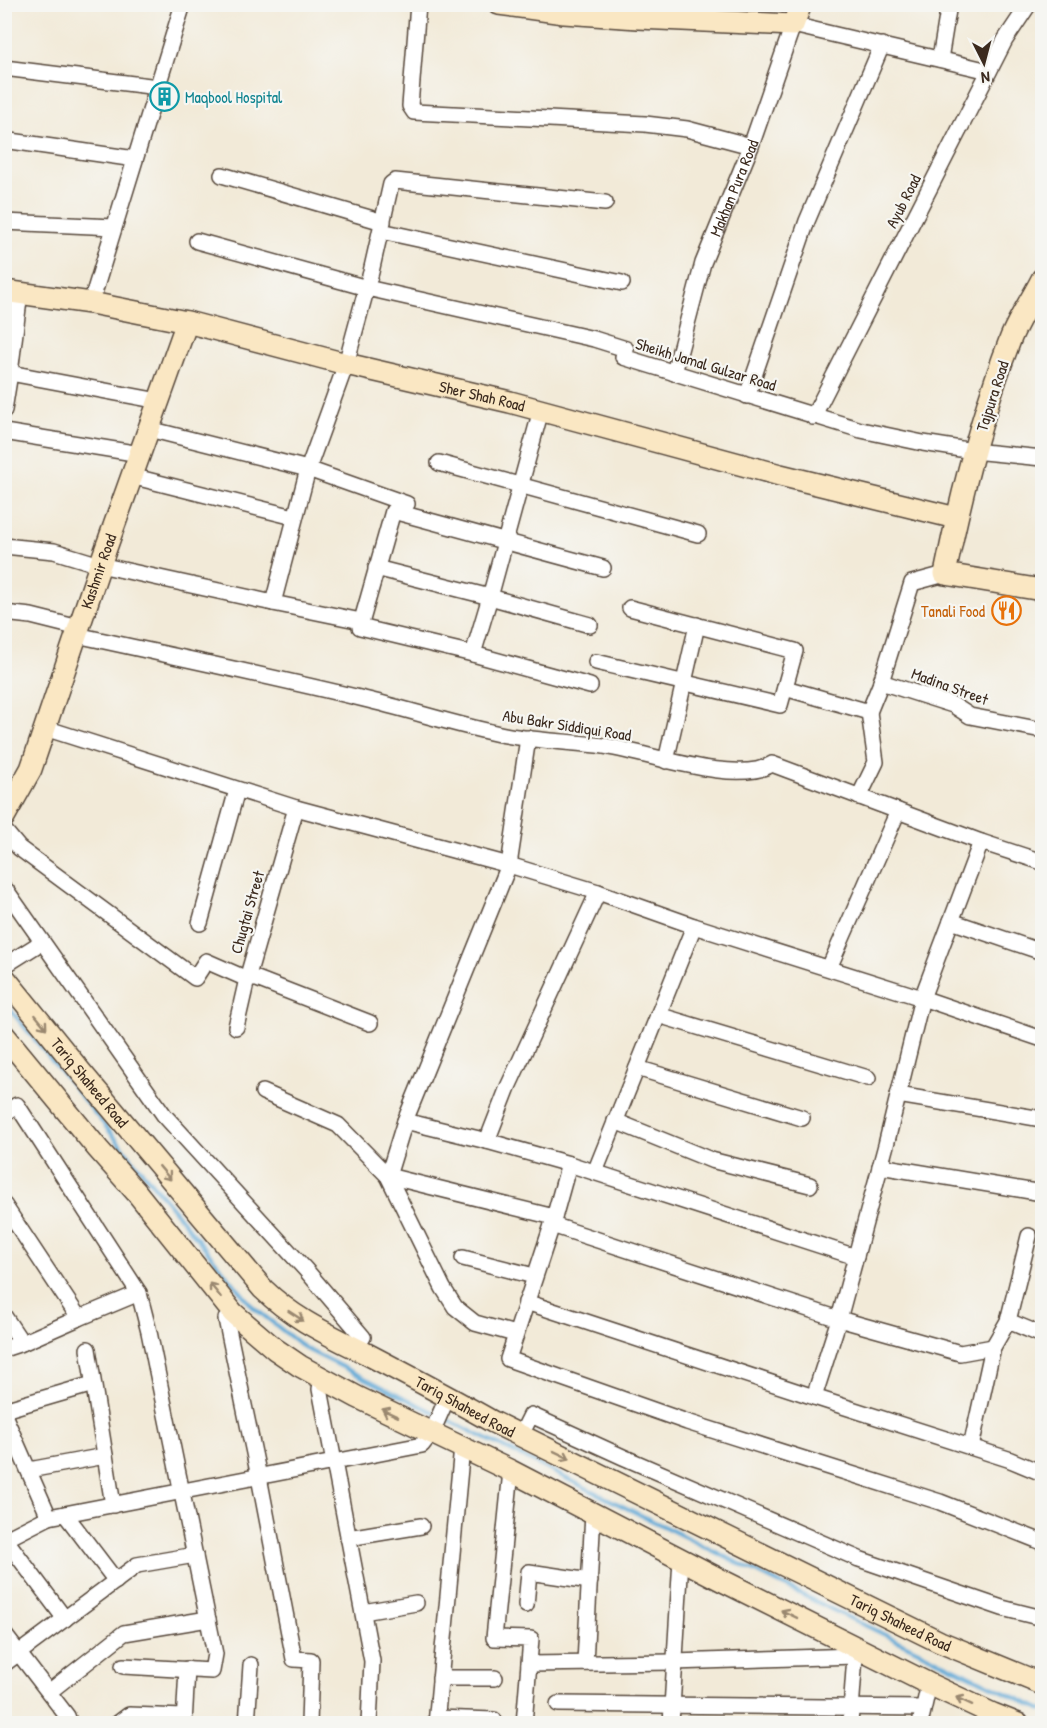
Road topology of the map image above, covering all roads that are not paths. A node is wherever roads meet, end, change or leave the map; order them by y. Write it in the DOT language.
graph roads {
  1 [pos="183,4"];
  2 [pos="418,4"];
  3 [pos="499,4"];
  4 [pos="949,4"];
  5 [pos="1029,4"];
  6 [pos="796,10"];
  7 [pos="882,45"];
  8 [pos="940,59"];
  9 [pos="4,68"];
  10 [pos="989,71"];
  11 [pos="158,87"];
  12 [pos="4,140"];
  13 [pos="751,146"];
  14 [pos="135,159"];
  15 [pos="222,175"];
  16 [pos="605,203"];
  17 [pos="4,222"];
  18 [pos="114,227"];
  19 [pos="382,227"];
  20 [pos="197,241"];
  21 [pos="1042,279"];
  22 [pos="622,283"];
  23 [pos="367,288"];
  24 [pos="12,292"];
  25 [pos="91,303"];
  26 [pos="187,322"];
  27 [pos="346,364"];
  28 [pos="10,372"];
  29 [pos="674,373"];
  30 [pos="747,396"];
  31 [pos="159,401"];
  32 [pos="4,410"];
  33 [pos="541,410"];
  34 [pos="813,417"];
  35 [pos="148,429"];
  36 [pos="4,432"];
  37 [pos="973,451"];
  38 [pos="140,454"];
  39 [pos="1042,458"];
  40 [pos="439,463"];
  41 [pos="308,469"];
  42 [pos="131,476"];
  43 [pos="521,485"];
  44 [pos="407,504"];
  45 [pos="294,517"];
  46 [pos="957,518"];
  47 [pos="698,534"];
  48 [pos="505,541"];
  49 [pos="4,546"];
  50 [pos="100,565"];
  51 [pos="376,568"];
  52 [pos="603,568"];
  53 [pos="945,574"];
  54 [pos="1042,590"];
  55 [pos="490,597"];
  56 [pos="273,603"];
  57 [pos="630,608"];
  58 [pos="4,613"];
  59 [pos="361,621"];
  60 [pos="590,625"];
  61 [pos="697,625"];
  62 [pos="78,631"];
  63 [pos="473,654"];
  64 [pos="596,662"];
  65 [pos="683,682"];
  66 [pos="881,682"];
  67 [pos="590,686"];
  68 [pos="785,688"];
  69 [pos="869,712"];
  70 [pos="45,728"];
  71 [pos="1042,730"];
  72 [pos="528,738"];
  73 [pos="666,761"];
  74 [pos="237,790"];
  75 [pos="859,797"];
  76 [pos="296,807"];
  77 [pos="898,812"];
  78 [pos="4,817"];
  79 [pos="4,830"];
  80 [pos="981,842"];
  81 [pos="1042,862"];
  82 [pos="509,865"];
  83 [pos="5,890"];
  84 [pos="598,892"];
  85 [pos="951,921"];
  86 [pos="200,923"];
  87 [pos="694,926"];
  88 [pos="42,942"];
  89 [pos="1042,952"];
  90 [pos="4,966"];
  91 [pos="829,968"];
  92 [pos="4,976"];
  93 [pos="246,978"];
  94 [pos="922,998"];
  95 [pos="658,1015"];
  96 [pos="370,1023"];
  97 [pos="236,1027"];
  98 [pos="5,1037"];
  99 [pos="1042,1040"];
  100 [pos="637,1068"];
  101 [pos="868,1078"];
  102 [pos="263,1092"];
  103 [pos="898,1095"];
  104 [pos="4,1114"];
  105 [pos="802,1118"];
  106 [pos="1042,1119"];
  107 [pos="405,1121"];
  108 [pos="615,1121"];
  109 [pos="487,1141"];
  110 [pos="569,1164"];
  111 [pos="880,1166"];
  112 [pos="594,1172"];
  113 [pos="388,1176"];
  114 [pos="810,1185"];
  115 [pos="1042,1193"];
  116 [pos="4,1205"];
  117 [pos="553,1221"];
  118 [pos="1029,1236"];
  119 [pos="856,1257"];
  120 [pos="463,1258"];
  121 [pos="534,1276"];
  122 [pos="139,1293"];
  123 [pos="526,1302"];
  124 [pos="233,1313"];
  125 [pos="4,1317"];
  126 [pos="79,1318"];
  127 [pos="839,1319"];
  128 [pos="1008,1321"];
  129 [pos="515,1334"];
  130 [pos="1042,1335"];
  131 [pos="22,1343"];
  132 [pos="993,1347"];
  133 [pos="355,1348"];
  134 [pos="4,1349"];
  135 [pos="88,1349"];
  136 [pos="322,1378"];
  137 [pos="93,1384"];
  138 [pos="814,1397"];
  139 [pos="445,1401"];
  140 [pos="4,1410"];
  141 [pos="4,1415"];
  142 [pos="433,1429"];
  143 [pos="521,1435"];
  144 [pos="462,1447"];
  145 [pos="971,1447"];
  146 [pos="105,1456"];
  147 [pos="334,1462"];
  148 [pos="29,1470"];
  149 [pos="511,1471"];
  150 [pos="1042,1473"];
  151 [pos="260,1476"];
  152 [pos="181,1491"];
  153 [pos="113,1505"];
  154 [pos="593,1513"];
  155 [pos="65,1514"];
  156 [pos="49,1517"];
  157 [pos="421,1526"];
  158 [pos="348,1538"];
  159 [pos="5,1540"];
  160 [pos="1042,1542"];
  161 [pos="195,1555"];
  162 [pos="681,1559"];
  163 [pos="116,1581"];
  164 [pos="590,1581"];
  165 [pos="417,1603"];
  166 [pos="526,1605"];
  167 [pos="363,1612"];
  168 [pos="1042,1618"];
  169 [pos="65,1619"];
  170 [pos="208,1619"];
  171 [pos="4,1634"];
  172 [pos="856,1652"];
  173 [pos="18,1653"];
  174 [pos="674,1662"];
  175 [pos="585,1663"];
  176 [pos="4,1664"];
  177 [pos="529,1664"];
  178 [pos="251,1665"];
  179 [pos="123,1666"];
  180 [pos="187,1669"];
  181 [pos="440,1678"];
  182 [pos="495,1678"];
  183 [pos="929,1684"];
  184 [pos="1042,1684"];
  185 [pos="48,1692"];
  186 [pos="558,1704"];
  187 [pos="672,1705"];
  188 [pos="851,1707"];
  189 [pos="923,1708"];
  190 [pos="184,1720"];
  191 [pos="494,1720"];
  192 [pos="437,1721"];
  193 [pos="70,1724"];
  194 [pos="117,1724"];
  195 [pos="247,1724"];
  196 [pos="309,1724"];
  197 [pos="369,1724"];
  198 [pos="524,1724"];
  199 [pos="671,1724"];
  200 [pos="850,1724"];
  201 [pos="920,1724"];
  202 [pos="1018,1724"];
  1 -- 11 [label="street"];
  2 -- 13 [label="street"];
  3 -- 6 [label="main road"];
  4 -- 8 [label="street"];
  5 -- 10 [label="street, Ayub Road"];
  6 -- 7 [label="street"];
  6 -- 13 [label="street, Makhan Pura Road"];
  7 -- 8 [label="street"];
  7 -- 30 [label="street"];
  8 -- 10 [label="street"];
  9 -- 11 [label="street"];
  10 -- 34 [label="street, Ayub Road"];
  11 -- 14 [label="street"];
  12 -- 14 [label="street"];
  13 -- 29 [label="street, Makhan Pura Road"];
  14 -- 18 [label="street"];
  15 -- 19 [label="street"];
  16 -- 19 [label="street"];
  17 -- 18 [label="street"];
  18 -- 25 [label="street"];
  19 -- 22 [label="street"];
  19 -- 23 [label="street"];
  20 -- 23 [label="street, Sheikh Jamal Gulzar Road"];
  21 -- 37 [label="main road, Tajpura Road"];
  23 -- 27 [label="street"];
  23 -- 29 [label="street, Sheikh Jamal Gulzar Road"];
  24 -- 25 [label="main road, Sher Shah Road"];
  24 -- 28 [label="street"];
  25 -- 26 [label="main road, Sher Shah Road"];
  26 -- 27 [label="main road, Sher Shah Road"];
  26 -- 31 [label="main road, Kashmir Road"];
  27 -- 33 [label="main road, Sher Shah Road"];
  27 -- 41 [label="street"];
  28 -- 31 [label="street"];
  28 -- 32 [label="street"];
  29 -- 30 [label="street, Sheikh Jamal Gulzar Road"];
  30 -- 34 [label="street, Sheikh Jamal Gulzar Road"];
  31 -- 35 [label="main road, Kashmir Road"];
  33 -- 43 [label="street"];
  33 -- 46 [label="main road, Sher Shah Road"];
  34 -- 37 [label="street, Sheikh Jamal Gulzar Road"];
  35 -- 38 [label="main road, Kashmir Road"];
  35 -- 41 [label="street"];
  36 -- 38 [label="street"];
  37 -- 39 [label="street, Sheikh Jamal Gulzar Road"];
  37 -- 46 [label="main road, Tajpura Road"];
  38 -- 42 [label="main road, Kashmir Road"];
  40 -- 43 [label="street"];
  41 -- 44 [label="street"];
  41 -- 45 [label="street"];
  42 -- 45 [label="street"];
  42 -- 50 [label="main road, Kashmir Road"];
  43 -- 47 [label="street"];
  43 -- 48 [label="street"];
  45 -- 56 [label="street"];
  46 -- 53 [label="main road, Tajpura Road"];
  48 -- 51 [label="street"];
  48 -- 52 [label="street"];
  48 -- 55 [label="street"];
  49 -- 50 [label="street"];
  50 -- 56 [label="street"];
  50 -- 62 [label="main road, Kashmir Road"];
  51 -- 55 [label="street"];
  51 -- 59 [label="street"];
  53 -- 54 [label="main road"];
  53 -- 66 [label="street"];
  55 -- 60 [label="street"];
  55 -- 63 [label="street"];
  56 -- 59 [label="street"];
  57 -- 61 [label="street"];
  58 -- 62 [label="street, Abu Bakr Siddiqui Road"];
  59 -- 63 [label="street"];
  61 -- 65 [label="street"];
  61 -- 68 [label="street"];
  62 -- 70 [label="main road, Kashmir Road"];
  62 -- 72 [label="street, Abu Bakr Siddiqui Road"];
  63 -- 67 [label="street"];
  64 -- 65 [label="street"];
  65 -- 68 [label="street"];
  65 -- 73 [label="street"];
  66 -- 69 [label="street"];
  66 -- 71 [label="street, Madina Street"];
  68 -- 69 [label="street"];
  69 -- 75 [label="street"];
  70 -- 74 [label="street"];
  70 -- 78 [label="main road, Kashmir Road"];
  72 -- 73 [label="street, Abu Bakr Siddiqui Road"];
  72 -- 82 [label="street"];
  73 -- 75 [label="street, Abu Bakr Siddiqui Road"];
  74 -- 76 [label="street"];
  74 -- 86 [label="street"];
  75 -- 77 [label="street, Abu Bakr Siddiqui Road"];
  76 -- 82 [label="street"];
  76 -- 93 [label="street, Chugtai Street"];
  77 -- 80 [label="street, Abu Bakr Siddiqui Road"];
  77 -- 91 [label="street"];
  79 -- 93 [label="street"];
  80 -- 81 [label="street, Abu Bakr Siddiqui Road"];
  80 -- 85 [label="street"];
  82 -- 84 [label="street"];
  82 -- 107 [label="street"];
  83 -- 88 [label="street"];
  84 -- 87 [label="street"];
  84 -- 109 [label="street"];
  85 -- 89 [label="street"];
  85 -- 94 [label="street"];
  87 -- 91 [label="street"];
  87 -- 95 [label="street"];
  88 -- 90 [label="street"];
  88 -- 133 [label="street"];
  91 -- 94 [label="street"];
  92 -- 133 [label="main road, Tariq Shaheed Road, one-way"];
  93 -- 96 [label="street"];
  93 -- 97 [label="street, Chugtai Street"];
  94 -- 99 [label="street"];
  94 -- 103 [label="street"];
  95 -- 100 [label="street"];
  95 -- 101 [label="street"];
  124 -- 98 [label="main road, one-way"];
  100 -- 105 [label="street"];
  100 -- 108 [label="street"];
  102 -- 113 [label="street"];
  103 -- 106 [label="street"];
  103 -- 111 [label="street"];
  104 -- 122 [label="street"];
  107 -- 109 [label="street"];
  107 -- 113 [label="street"];
  108 -- 112 [label="street"];
  108 -- 114 [label="street"];
  109 -- 110 [label="street"];
  110 -- 112 [label="street"];
  110 -- 117 [label="street"];
  111 -- 115 [label="street"];
  111 -- 119 [label="street"];
  112 -- 119 [label="street"];
  113 -- 117 [label="street"];
  113 -- 129 [label="street"];
  116 -- 126 [label="street"];
  117 -- 121 [label="street"];
  117 -- 127 [label="street"];
  118 -- 128 [label="street"];
  119 -- 127 [label="street"];
  120 -- 121 [label="street"];
  121 -- 123 [label="street"];
  122 -- 126 [label="street"];
  122 -- 152 [label="street"];
  123 -- 129 [label="street"];
  123 -- 138 [label="street"];
  124 -- 136 [label="main road"];
  124 -- 151 [label="street"];
  125 -- 131 [label="street"];
  126 -- 131 [label="street"];
  127 -- 132 [label="street"];
  127 -- 138 [label="street"];
  128 -- 130 [label="street"];
  128 -- 132 [label="street"];
  129 -- 160 [label="street"];
  131 -- 134 [label="street"];
  132 -- 145 [label="street"];
  133 -- 139 [label="main road, Tariq Shaheed Road"];
  135 -- 137 [label="street"];
  142 -- 136 [label="main road, one-way"];
  136 -- 147 [label="street"];
  137 -- 140 [label="street"];
  137 -- 146 [label="street"];
  138 -- 145 [label="street"];
  139 -- 142 [label="street"];
  139 -- 143 [label="main road, Tariq Shaheed Road"];
  141 -- 148 [label="street"];
  142 -- 144 [label="main road"];
  142 -- 147 [label="street"];
  143 -- 168 [label="street"];
  143 -- 184 [label="main road, Tariq Shaheed Road, one-way"];
  144 -- 149 [label="main road"];
  144 -- 181 [label="street"];
  145 -- 150 [label="street"];
  146 -- 148 [label="street"];
  146 -- 153 [label="street"];
  147 -- 151 [label="street"];
  147 -- 158 [label="street"];
  148 -- 156 [label="street"];
  149 -- 154 [label="main road"];
  149 -- 177 [label="street"];
  151 -- 152 [label="street"];
  151 -- 196 [label="street"];
  152 -- 153 [label="street"];
  152 -- 161 [label="street"];
  153 -- 155 [label="street"];
  154 -- 162 [label="main road"];
  154 -- 164 [label="street"];
  155 -- 156 [label="street"];
  155 -- 163 [label="street"];
  156 -- 159 [label="street"];
  157 -- 158 [label="street"];
  158 -- 167 [label="street"];
  159 -- 169 [label="street"];
  161 -- 163 [label="street"];
  161 -- 170 [label="street"];
  172 -- 162 [label="main road, one-way"];
  162 -- 174 [label="street"];
  163 -- 169 [label="street"];
  164 -- 166 [label="street"];
  164 -- 175 [label="street"];
  165 -- 167 [label="street"];
  167 -- 197 [label="street"];
  169 -- 173 [label="street"];
  170 -- 180 [label="street"];
  170 -- 185 [label="street"];
  171 -- 173 [label="street"];
  172 -- 174 [label="street"];
  172 -- 183 [label="main road"];
  172 -- 188 [label="street"];
  173 -- 176 [label="street"];
  173 -- 185 [label="street"];
  174 -- 175 [label="street"];
  174 -- 187 [label="street"];
  175 -- 177 [label="street"];
  177 -- 198 [label="street"];
  178 -- 195 [label="street"];
  179 -- 180 [label="street"];
  180 -- 190 [label="street"];
  181 -- 182 [label="street"];
  181 -- 192 [label="street"];
  183 -- 189 [label="street"];
  202 -- 183 [label="main road, one-way"];
  185 -- 193 [label="street"];
  186 -- 187 [label="street"];
  187 -- 188 [label="street"];
  187 -- 199 [label="street"];
  188 -- 189 [label="street"];
  188 -- 200 [label="street"];
  189 -- 201 [label="street"];
  190 -- 194 [label="street"];
  191 -- 192 [label="street"];
}
